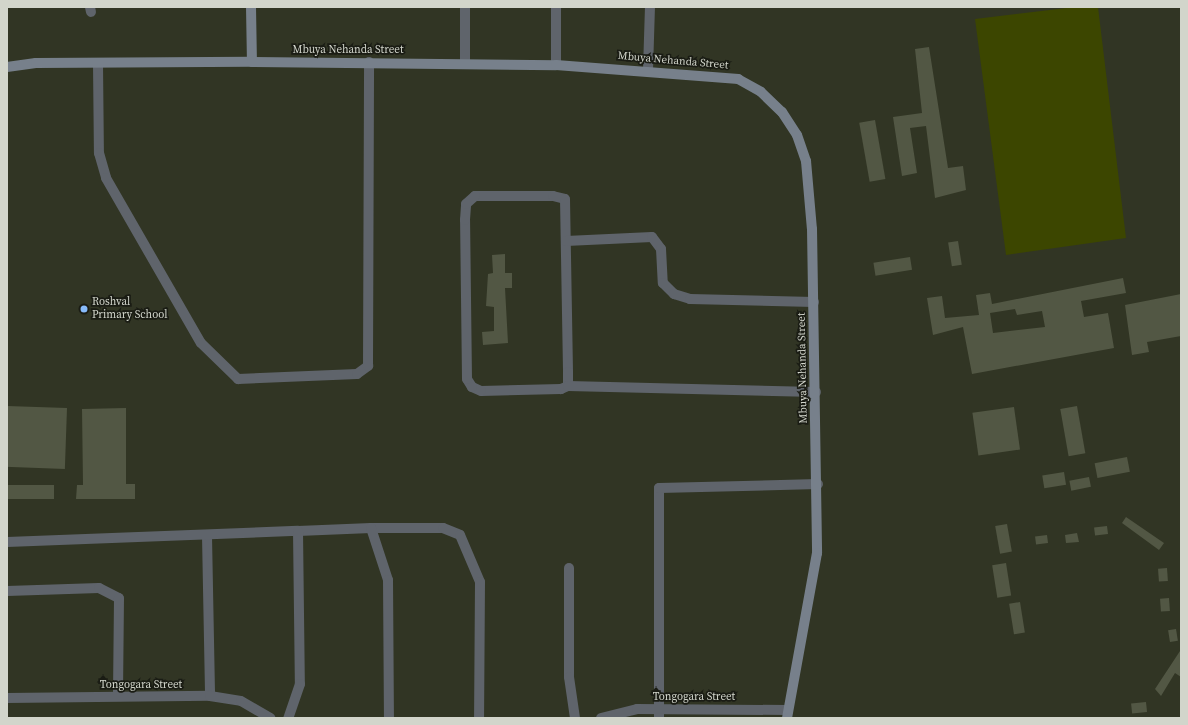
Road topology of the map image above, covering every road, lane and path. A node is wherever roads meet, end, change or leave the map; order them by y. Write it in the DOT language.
graph roads {
  1 [pos="251,7"];
  2 [pos="465,7"];
  3 [pos="556,7"];
  4 [pos="650,7"];
  5 [pos="252,62"];
  6 [pos="369,62"];
  7 [pos="465,63"];
  8 [pos="98,64"];
  9 [pos="556,65"];
  10 [pos="7,67"];
  11 [pos="648,70"];
  12 [pos="566,241"];
  13 [pos="814,302"];
  14 [pos="568,386"];
  15 [pos="816,392"];
  16 [pos="818,484"];
  17 [pos="371,528"];
  18 [pos="298,531"];
  19 [pos="207,536"];
  20 [pos="7,542"];
  21 [pos="569,568"];
  22 [pos="7,591"];
  23 [pos="118,696"];
  24 [pos="210,696"];
  25 [pos="7,698"];
  26 [pos="659,714"];
  27 [pos="788,714"];
  28 [pos="271,718"];
  29 [pos="288,718"];
  30 [pos="389,718"];
  31 [pos="479,718"];
  32 [pos="575,718"];
  33 [pos="601,718"];
  1 -- 5 [label="street"];
  2 -- 7 [label="street"];
  3 -- 9 [label="street"];
  4 -- 11 [label="street"];
  5 -- 6 [label="street, Mbuya Nehanda Street"];
  5 -- 8 [label="street, Mbuya Nehanda Street"];
  6 -- 7 [label="street, Mbuya Nehanda Street"];
  6 -- 8 [label="street"];
  7 -- 9 [label="street, Mbuya Nehanda Street"];
  8 -- 10 [label="street, Mbuya Nehanda Street"];
  9 -- 11 [label="street, Mbuya Nehanda Street"];
  11 -- 13 [label="street, Mbuya Nehanda Street"];
  12 -- 13 [label="street"];
  12 -- 14 [label="street"];
  12 -- 14 [label="street"];
  13 -- 15 [label="street, Mbuya Nehanda Street"];
  14 -- 15 [label="street"];
  15 -- 16 [label="street, Mbuya Nehanda Street"];
  16 -- 26 [label="street"];
  16 -- 27 [label="street, Mbuya Nehanda Street"];
  17 -- 18 [label="street"];
  17 -- 30 [label="street"];
  17 -- 31 [label="street"];
  18 -- 19 [label="street"];
  18 -- 29 [label="street"];
  19 -- 20 [label="street"];
  19 -- 24 [label="street"];
  21 -- 32 [label="street"];
  22 -- 23 [label="street"];
  23 -- 24 [label="street, Tongogara Street"];
  23 -- 25 [label="street, Tongogara Street"];
  24 -- 28 [label="street, Tongogara Street"];
  26 -- 27 [label="street, Tongogara Street"];
  26 -- 33 [label="street, Tongogara Street"];
}
